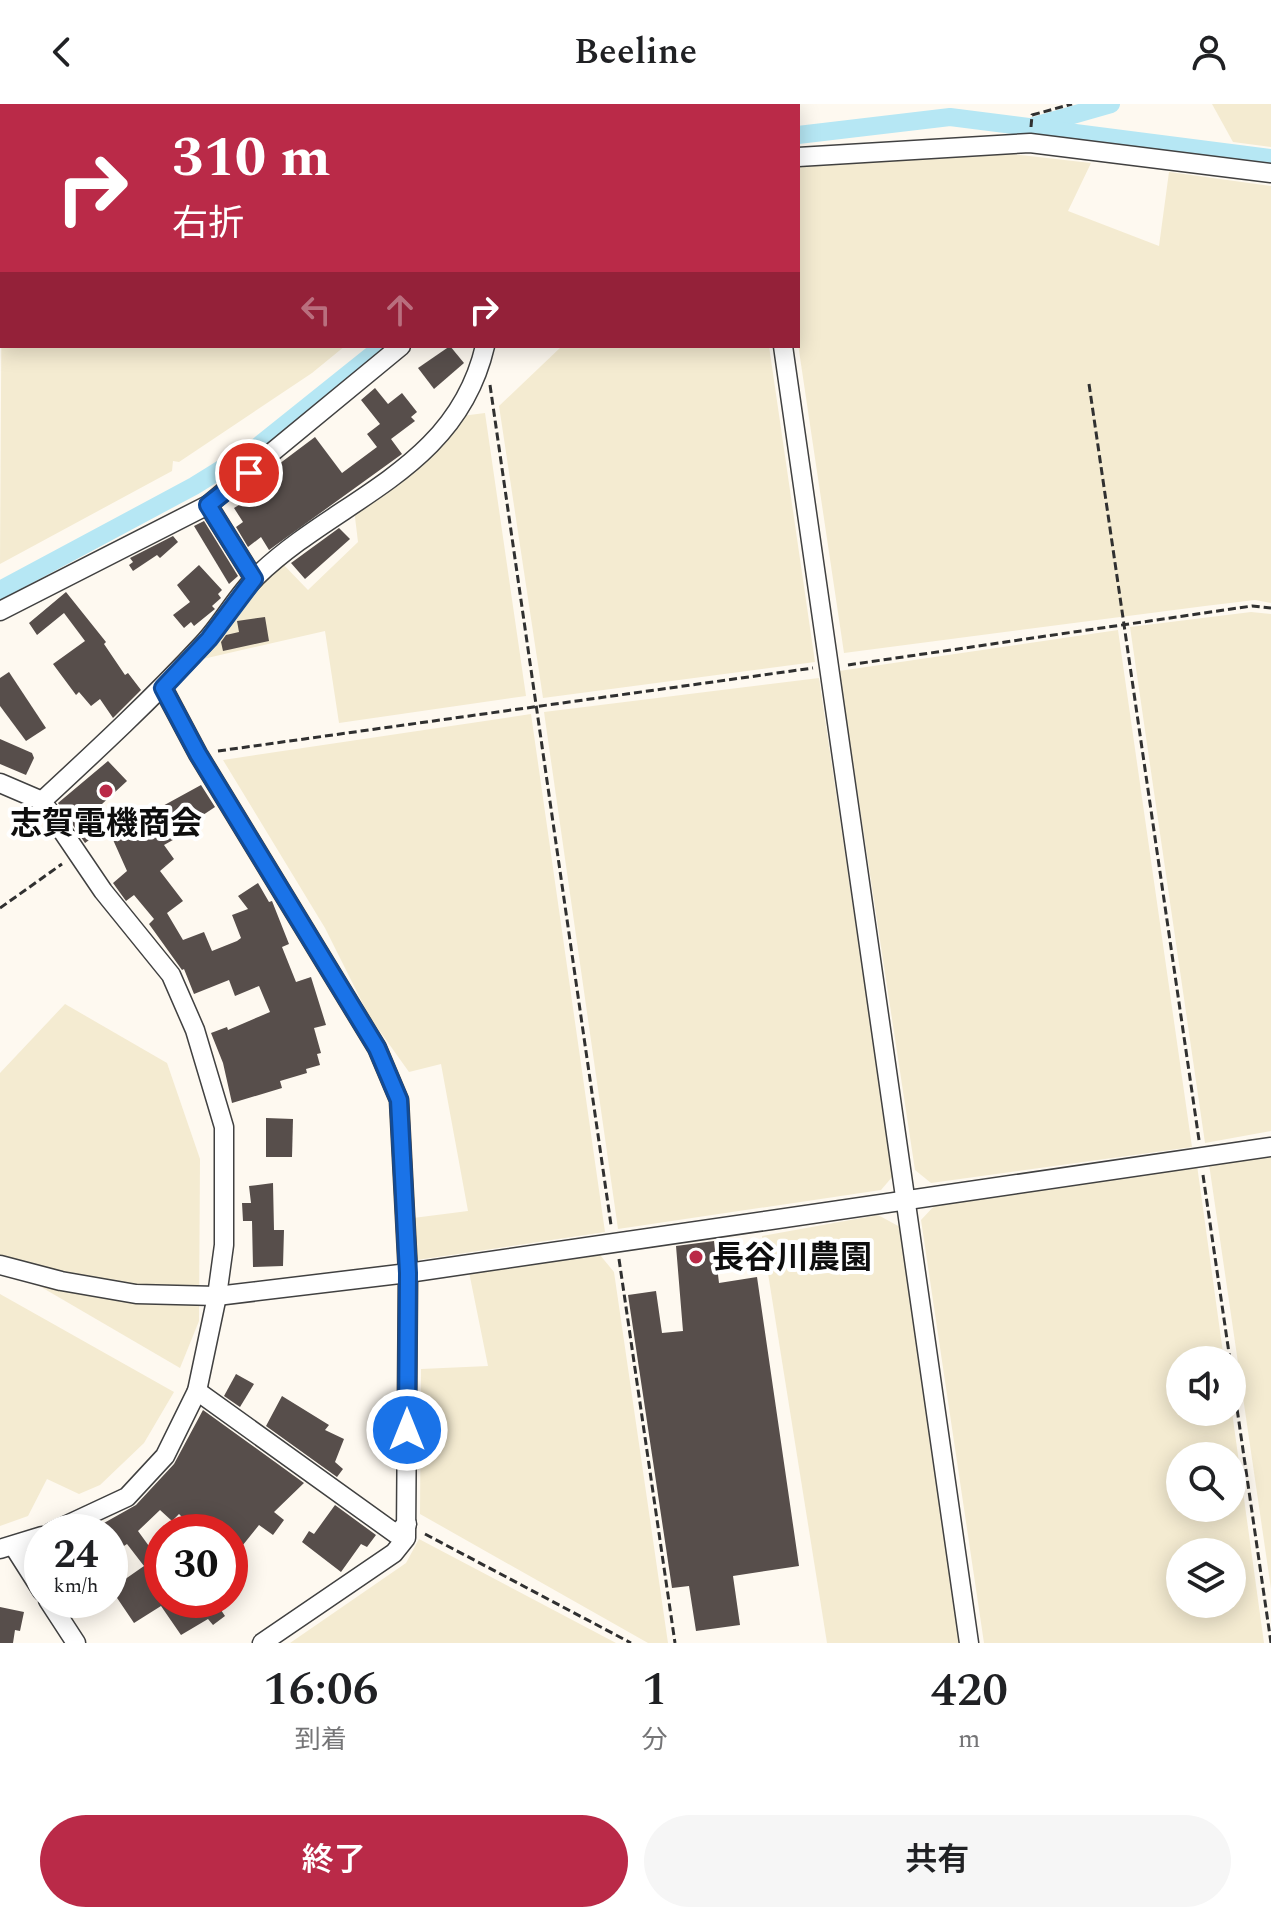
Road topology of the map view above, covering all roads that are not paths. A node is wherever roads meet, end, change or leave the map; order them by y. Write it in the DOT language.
graph roads {
  1 [pos="800,157"];
  2 [pos="1271,173"];
  3 [pos="399,348"];
  4 [pos="486,348"];
  5 [pos="783,348"];
  6 [pos="208,505"];
  7 [pos="254,579"];
  8 [pos="0,611"];
  9 [pos="163,688"];
  10 [pos="0,783"];
  11 [pos="42,801"];
  12 [pos="1271,1147"];
  13 [pos="904,1199"];
  14 [pos="0,1265"];
  15 [pos="408,1273"];
  16 [pos="217,1296"];
  17 [pos="197,1391"];
  18 [pos="91,1514"];
  19 [pos="407,1524"];
  20 [pos="7,1548"];
  21 [pos="24,1569"];
  22 [pos="60,1618"];
  23 [pos="76,1643"];
  24 [pos="262,1643"];
  25 [pos="969,1643"];
  1 -- 2 [label="street"];
  3 -- 6 [label="street"];
  4 -- 7 [label="street"];
  5 -- 13 [label="street"];
  6 -- 7 [label="street"];
  6 -- 8 [label="street"];
  7 -- 9 [label="street"];
  9 -- 11 [label="street"];
  9 -- 15 [label="street"];
  10 -- 11 [label="street"];
  11 -- 16 [label="street"];
  12 -- 13 [label="street"];
  13 -- 15 [label="street"];
  13 -- 25 [label="street"];
  14 -- 16 [label="street"];
  15 -- 16 [label="street"];
  15 -- 19 [label="street"];
  16 -- 17 [label="street"];
  17 -- 18 [label="street"];
  17 -- 19 [label="street"];
  19 -- 24 [label="street"];
  20 -- 21 [label="street"];
  22 -- 23 [label="street"];
}
